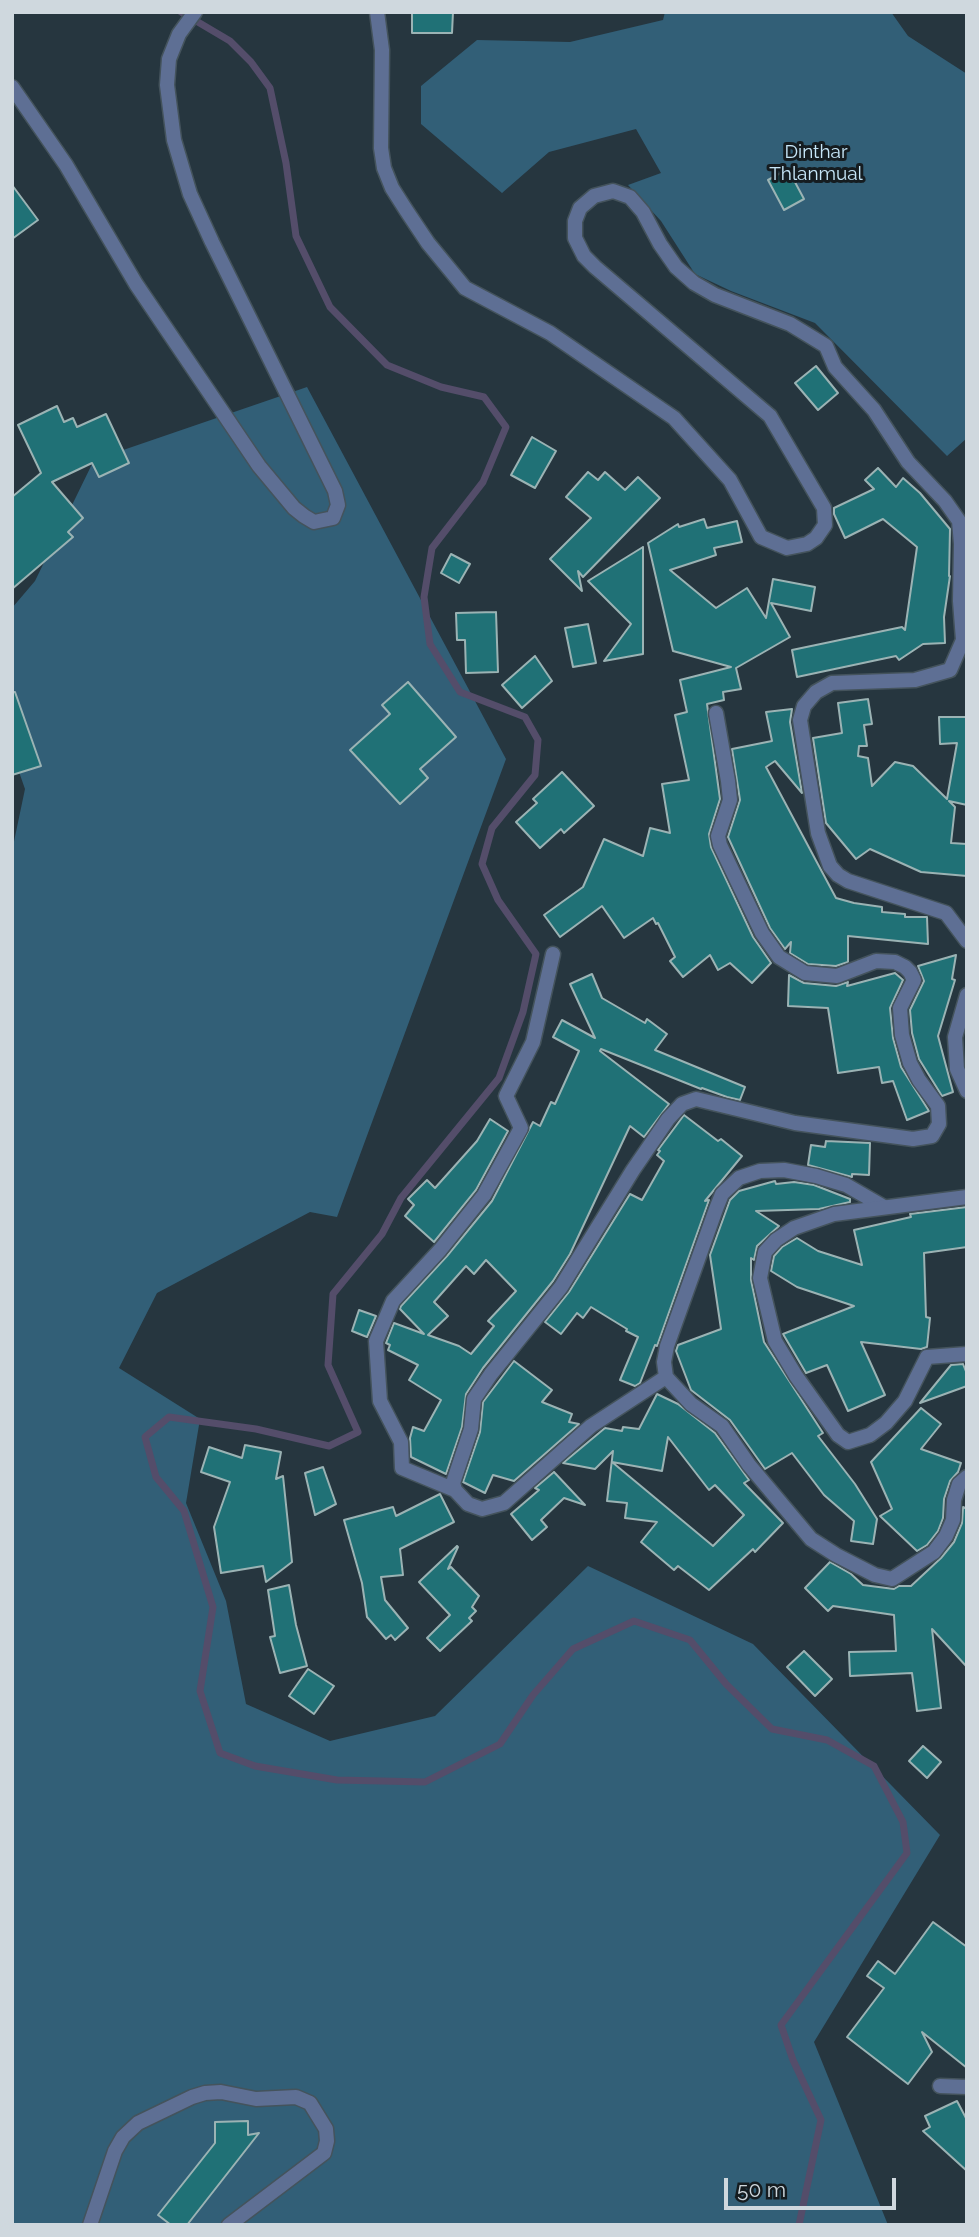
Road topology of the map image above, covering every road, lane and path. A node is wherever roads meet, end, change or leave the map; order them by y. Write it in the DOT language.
graph roads {
  1 [pos="195,12"];
  2 [pos="377,12"];
  3 [pos="12,87"];
  4 [pos="716,713"];
  5 [pos="967,941"];
  6 [pos="553,954"];
  7 [pos="967,995"];
  8 [pos="967,1091"];
  9 [pos="967,1197"];
  10 [pos="884,1207"];
  11 [pos="967,1354"];
  12 [pos="666,1377"];
  13 [pos="967,1477"];
  14 [pos="455,1490"];
  15 [pos="940,2086"];
  16 [pos="967,2087"];
  17 [pos="90,2225"];
  18 [pos="229,2225"];
  1 -- 3 [label="street"];
  2 -- 5 [label="street"];
  4 -- 14 [label="street"];
  6 -- 14 [label="street"];
  7 -- 8 [label="street"];
  9 -- 10 [label="street"];
  10 -- 11 [label="street"];
  10 -- 12 [label="street"];
  12 -- 13 [label="street"];
  12 -- 14 [label="street"];
  15 -- 16 [label="street"];
  17 -- 18 [label="street"];
}
